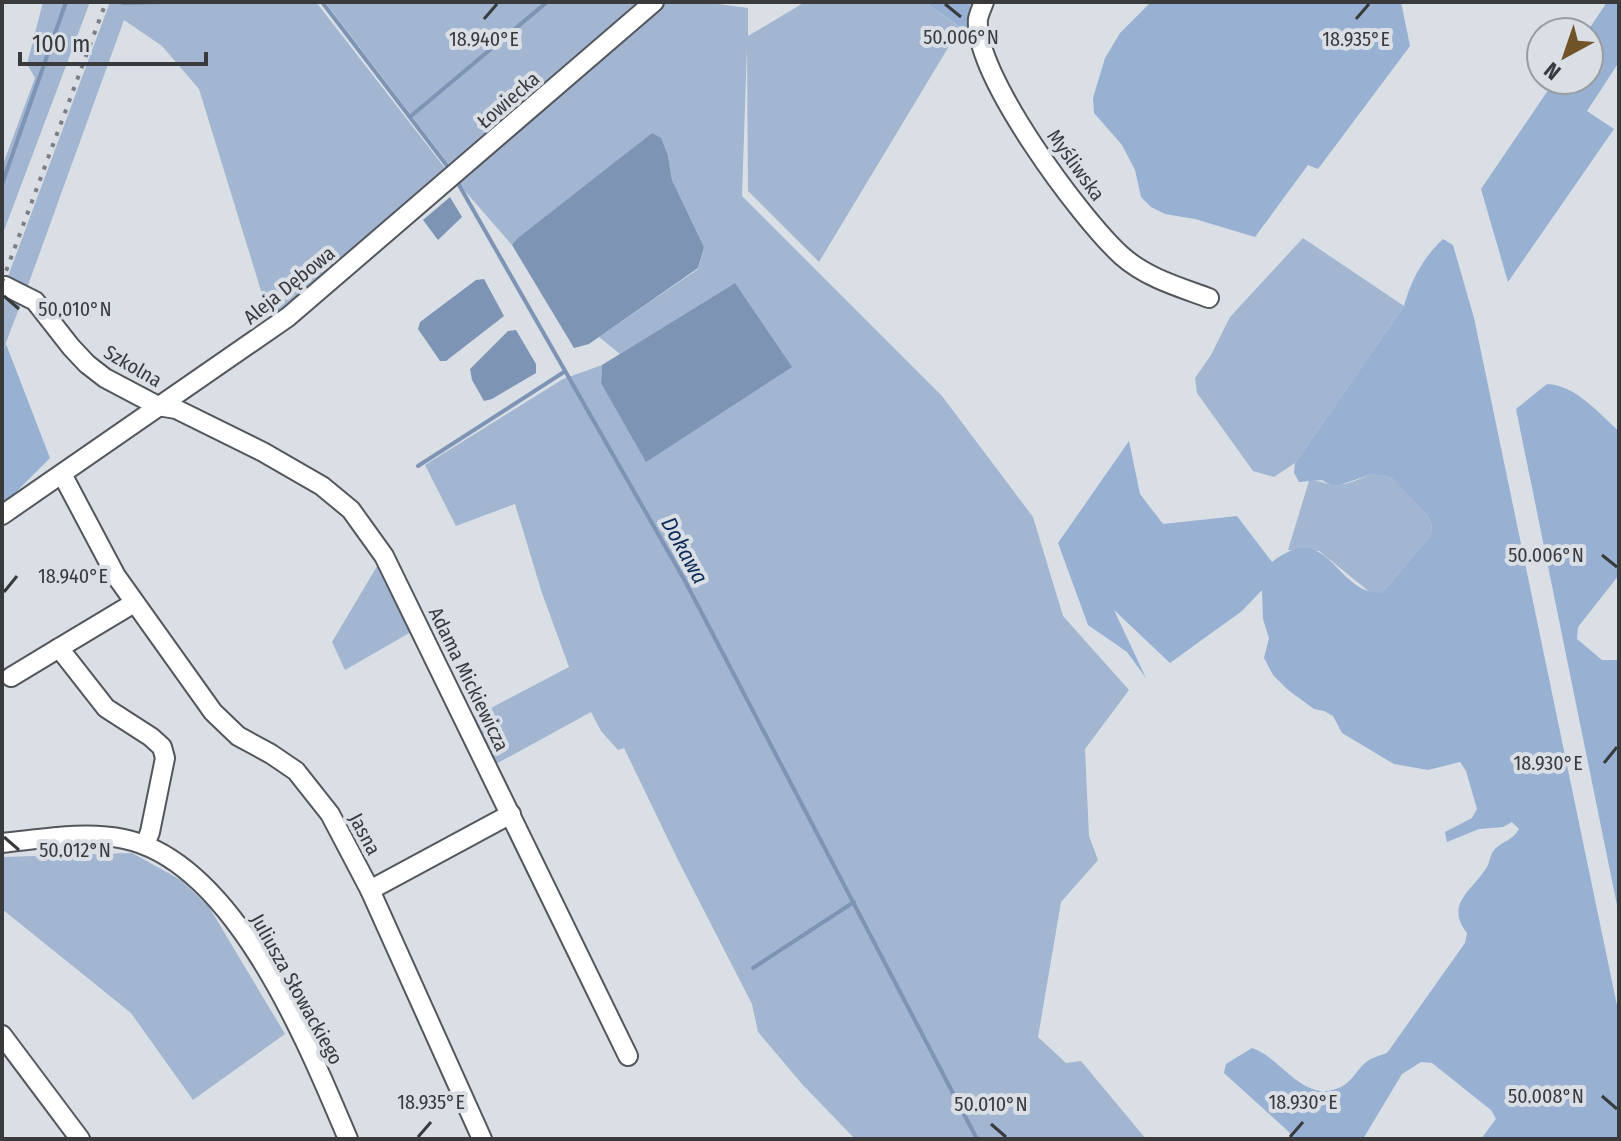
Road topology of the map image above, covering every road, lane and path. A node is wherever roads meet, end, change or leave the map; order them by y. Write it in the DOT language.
graph roads {
  1 [pos="654,2"];
  2 [pos="984,2"];
  3 [pos="440,188"];
  4 [pos="5,286"];
  5 [pos="1209,298"];
  6 [pos="167,407"];
  7 [pos="62,474"];
  8 [pos="2,515"];
  9 [pos="134,603"];
  10 [pos="59,648"];
  11 [pos="11,677"];
  12 [pos="511,814"];
  13 [pos="2,843"];
  14 [pos="145,845"];
  15 [pos="370,890"];
  16 [pos="2,1035"];
  17 [pos="628,1056"];
  18 [pos="80,1139"];
  19 [pos="348,1139"];
  20 [pos="482,1139"];
  1 -- 3 [label="street, Łowiecka"];
  2 -- 5 [label="street, Myśliwska"];
  3 -- 6 [label="street, Aleja Dębowa"];
  4 -- 6 [label="street, Szkolna"];
  6 -- 7 [label="street, Aleja Dębowa"];
  6 -- 12 [label="street, Adama Mickiewicza"];
  7 -- 8 [label="street"];
  7 -- 9 [label="street, Jasna"];
  9 -- 10 [label="street"];
  9 -- 15 [label="street, Jasna"];
  10 -- 11 [label="street"];
  10 -- 14 [label="street"];
  12 -- 15 [label="street"];
  12 -- 17 [label="street, Adama Mickiewicza"];
  13 -- 14 [label="street, Juliusza Słowackiego"];
  14 -- 19 [label="street, Juliusza Słowackiego"];
  15 -- 20 [label="street, Jasna"];
  16 -- 18 [label="street"];
}
